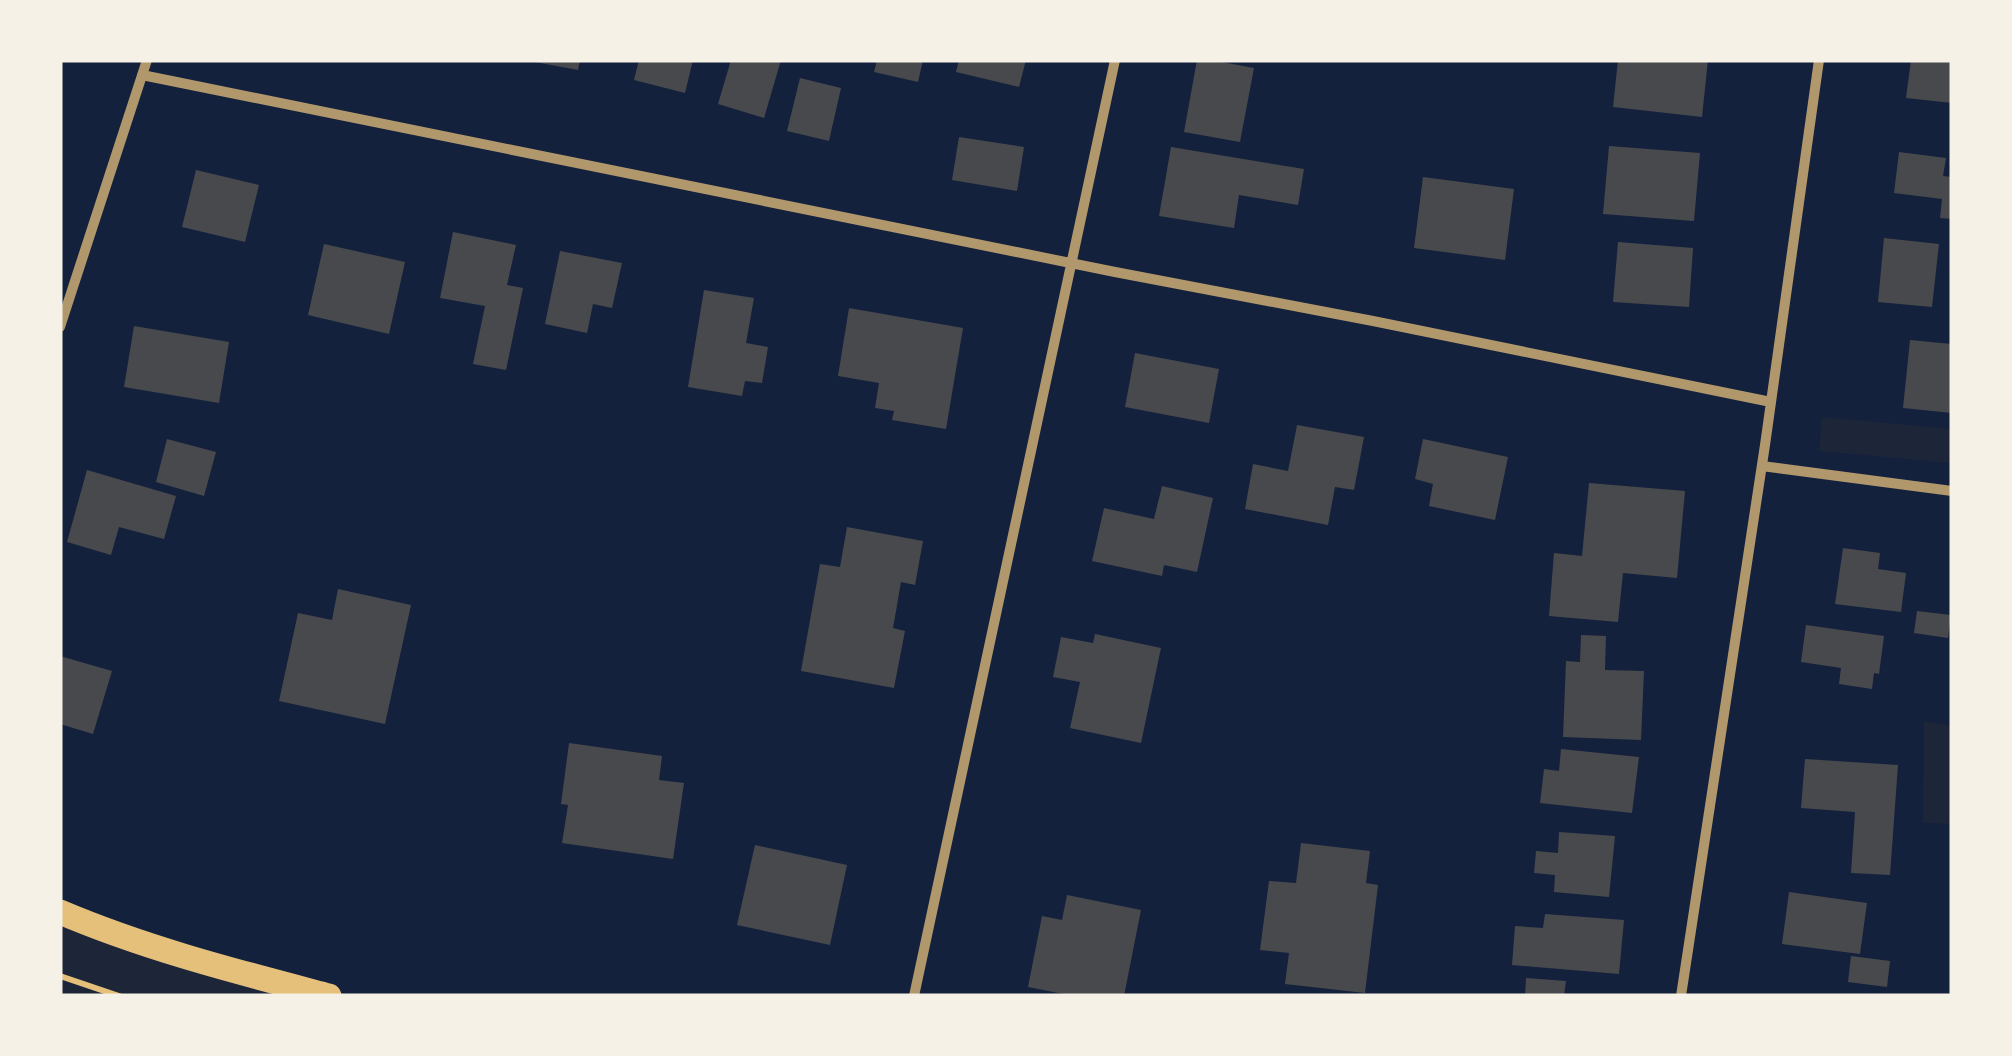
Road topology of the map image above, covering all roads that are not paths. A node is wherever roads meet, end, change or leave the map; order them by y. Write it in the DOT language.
graph roads {
  1 [pos="147,60"];
  2 [pos="1115,60"];
  3 [pos="1819,60"];
  4 [pos="142,75"];
  5 [pos="1071,264"];
  6 [pos="60,327"];
  7 [pos="1771,402"];
  8 [pos="1762,466"];
  9 [pos="1952,491"];
  10 [pos="60,912"];
  11 [pos="329,996"];
  12 [pos="914,996"];
  13 [pos="1681,996"];
  1 -- 4 [label="street"];
  2 -- 5 [label="street"];
  3 -- 7 [label="street"];
  4 -- 5 [label="street"];
  4 -- 6 [label="street"];
  5 -- 7 [label="street"];
  5 -- 12 [label="street"];
  7 -- 8 [label="street"];
  8 -- 9 [label="street"];
  8 -- 13 [label="street"];
  10 -- 11 [label="main road"];
}
